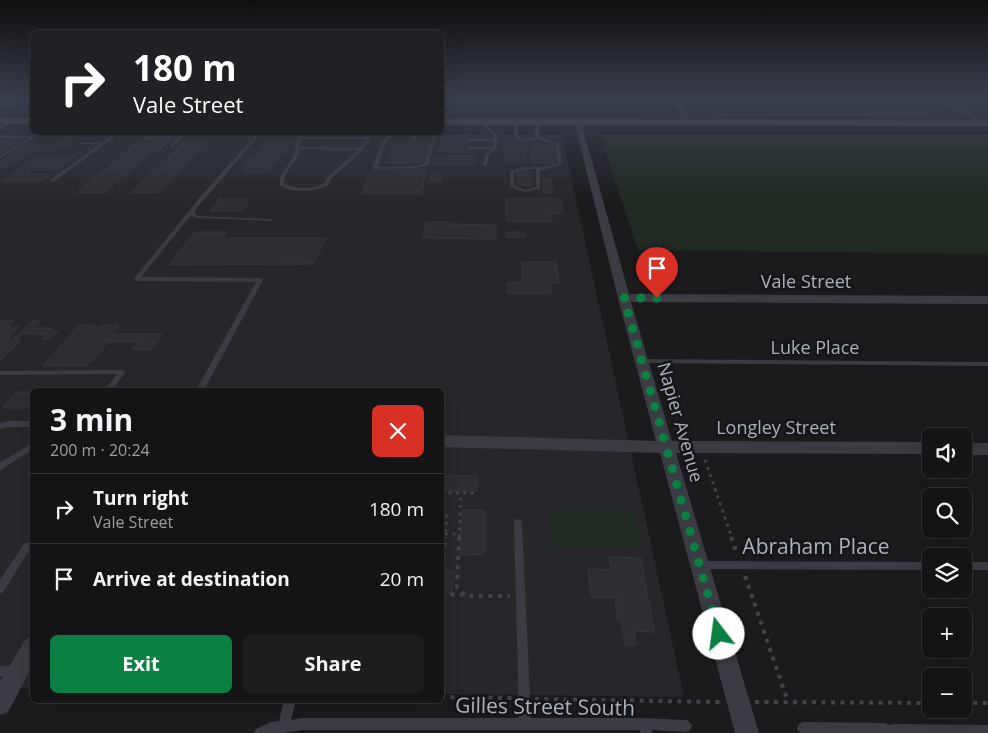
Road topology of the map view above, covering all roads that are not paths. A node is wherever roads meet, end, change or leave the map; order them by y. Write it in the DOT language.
graph roads {
  1 [pos="495,134"];
  2 [pos="516,134"];
  3 [pos="538,134"];
  4 [pos="580,134"];
  5 [pos="37,135"];
  6 [pos="115,135"];
  7 [pos="175,135"];
  8 [pos="180,135"];
  9 [pos="257,135"];
  10 [pos="302,135"];
  11 [pos="371,135"];
  12 [pos="391,135"];
  13 [pos="414,135"];
  14 [pos="435,135"];
  15 [pos="0,137"];
  16 [pos="34,137"];
  17 [pos="171,137"];
  18 [pos="145,138"];
  19 [pos="301,138"];
  20 [pos="369,138"];
  21 [pos="538,138"];
  22 [pos="469,140"];
  23 [pos="495,140"];
  24 [pos="413,141"];
  25 [pos="79,143"];
  26 [pos="103,143"];
  27 [pos="172,147"];
  28 [pos="298,148"];
  29 [pos="468,148"];
  30 [pos="495,148"];
  31 [pos="360,149"];
  32 [pos="159,150"];
  33 [pos="0,157"];
  34 [pos="485,165"];
  35 [pos="542,168"];
  36 [pos="53,180"];
  37 [pos="193,211"];
  38 [pos="271,220"];
  39 [pos="624,298"];
  40 [pos="988,300"];
  41 [pos="642,361"];
  42 [pos="988,364"];
  43 [pos="0,373"];
  44 [pos="110,388"];
  45 [pos="201,388"];
  46 [pos="30,424"];
  47 [pos="0,426"];
  48 [pos="444,441"];
  49 [pos="30,447"];
  50 [pos="667,447"];
  51 [pos="922,448"];
  52 [pos="972,449"];
  53 [pos="988,449"];
  54 [pos="0,467"];
  55 [pos="518,523"];
  56 [pos="30,547"];
  57 [pos="700,565"];
  58 [pos="922,566"];
  59 [pos="972,566"];
  60 [pos="988,566"];
  61 [pos="0,589"];
  62 [pos="30,649"];
  63 [pos="9,671"];
  64 [pos="289,703"];
  65 [pos="0,704"];
  66 [pos="525,724"];
  67 [pos="686,726"];
  68 [pos="283,727"];
  69 [pos="803,728"];
  70 [pos="645,729"];
  71 [pos="892,730"];
  72 [pos="988,731"];
  73 [pos="260,733"];
  74 [pos="747,733"];
  75 [pos="880,733"];
  1 -- 23 [label="lane"];
  2 -- 21 [label="lane"];
  3 -- 21 [label="lane"];
  4 -- 39 [label="street, Napier Avenue"];
  5 -- 16 [label="lane"];
  6 -- 26 [label="lane"];
  7 -- 17 [label="lane"];
  8 -- 27 [label="lane"];
  9 -- 37 [label="lane"];
  10 -- 19 [label="lane"];
  11 -- 20 [label="lane"];
  12 -- 14 [label="lane"];
  13 -- 24 [label="lane"];
  15 -- 16 [label="lane"];
  16 -- 33 [label="lane"];
  17 -- 18 [label="lane"];
  17 -- 32 [label="lane"];
  19 -- 20 [label="lane"];
  19 -- 28 [label="lane"];
  20 -- 31 [label="lane"];
  21 -- 35 [label="lane"];
  22 -- 23 [label="lane"];
  23 -- 30 [label="lane"];
  25 -- 26 [label="lane"];
  26 -- 36 [label="lane"];
  28 -- 31 [label="lane"];
  28 -- 31 [label="lane"];
  29 -- 30 [label="lane"];
  30 -- 34 [label="lane"];
  35 -- 35 [label="lane"];
  37 -- 38 [label="lane"];
  37 -- 45 [label="lane"];
  39 -- 40 [label="street, Vale Street"];
  39 -- 41 [label="street, Napier Avenue"];
  41 -- 42 [label="lane, Luke Place"];
  41 -- 50 [label="street, Napier Avenue"];
  43 -- 44 [label="lane"];
  46 -- 47 [label="lane"];
  48 -- 50 [label="street, Longley Street"];
  49 -- 54 [label="lane"];
  50 -- 51 [label="street, Longley Street"];
  50 -- 57 [label="street, Napier Avenue"];
  52 -- 53 [label="street"];
  55 -- 66 [label="lane"];
  56 -- 61 [label="lane"];
  57 -- 58 [label="lane, Abraham Place"];
  57 -- 74 [label="street, Napier Avenue"];
  59 -- 60 [label="lane"];
  62 -- 63 [label="street"];
  63 -- 65 [label="street"];
  64 -- 68 [label="lane"];
  66 -- 68 [label="lane, Gilles Street South"];
  66 -- 70 [label="lane, Gilles Street South"];
  67 -- 70 [label="lane, Gilles Street South"];
  68 -- 73 [label="lane, Gilles Street South"];
  69 -- 71 [label="lane"];
  71 -- 72 [label="lane"];
  71 -- 75 [label="lane"];
}
